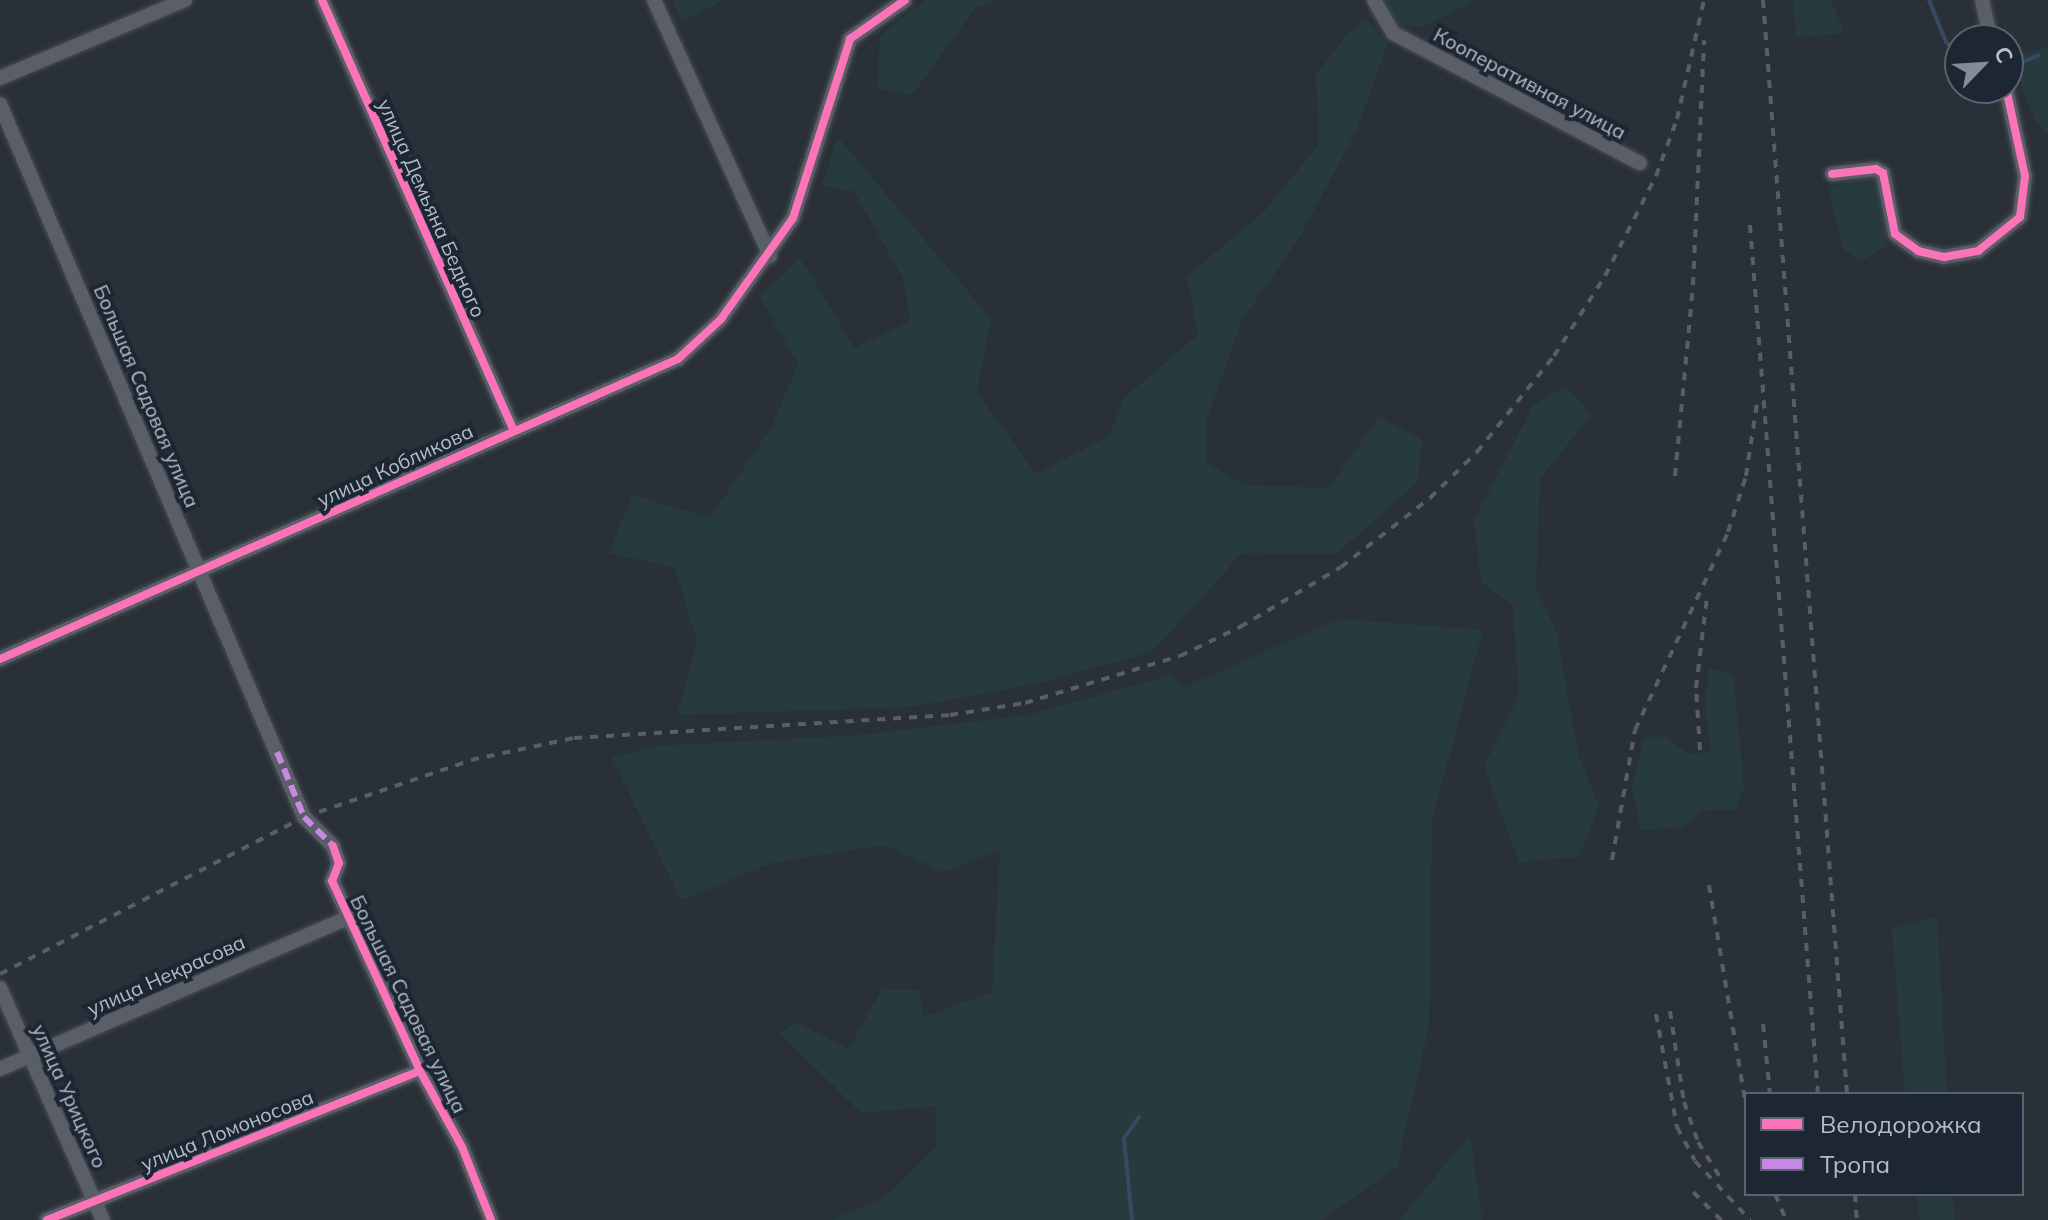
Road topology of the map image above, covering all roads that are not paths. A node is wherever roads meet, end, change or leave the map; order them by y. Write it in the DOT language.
graph roads {
  1 [pos="185,0"];
  2 [pos="322,0"];
  3 [pos="654,0"];
  4 [pos="905,0"];
  5 [pos="1374,0"];
  6 [pos="1982,0"];
  7 [pos="1987,24"];
  8 [pos="0,78"];
  9 [pos="0,104"];
  10 [pos="2009,104"];
  11 [pos="1640,163"];
  12 [pos="1832,174"];
  13 [pos="770,256"];
  14 [pos="513,428"];
  15 [pos="201,571"];
  16 [pos="0,659"];
  17 [pos="349,917"];
  18 [pos="0,988"];
  19 [pos="32,1056"];
  20 [pos="0,1069"];
  21 [pos="420,1071"];
  22 [pos="94,1200"];
  23 [pos="47,1220"];
  24 [pos="103,1220"];
  25 [pos="491,1220"];
  1 -- 8 [label="street"];
  2 -- 14 [label="street, улица Демьяна Бедного"];
  3 -- 13 [label="street"];
  4 -- 13 [label="street, улица Кобликова"];
  5 -- 11 [label="street, Кооперативная улица"];
  6 -- 7 [label="street"];
  9 -- 15 [label="street, Большая Садовая улица"];
  10 -- 12 [label="street"];
  13 -- 14 [label="street, улица Кобликова"];
  14 -- 15 [label="street, улица Кобликова"];
  15 -- 16 [label="street, улица Кобликова"];
  15 -- 17 [label="street, Большая Садовая улица"];
  17 -- 19 [label="street, улица Некрасова"];
  17 -- 21 [label="street, Большая Садовая улица"];
  18 -- 19 [label="street, улица Урицкого"];
  19 -- 20 [label="street, улица Некрасова"];
  19 -- 22 [label="street, улица Урицкого"];
  21 -- 22 [label="street, улица Ломоносова"];
  21 -- 25 [label="street, Большая Садовая улица"];
  22 -- 23 [label="street, улица Ломоносова"];
  22 -- 24 [label="street, улица Урицкого"];
}
